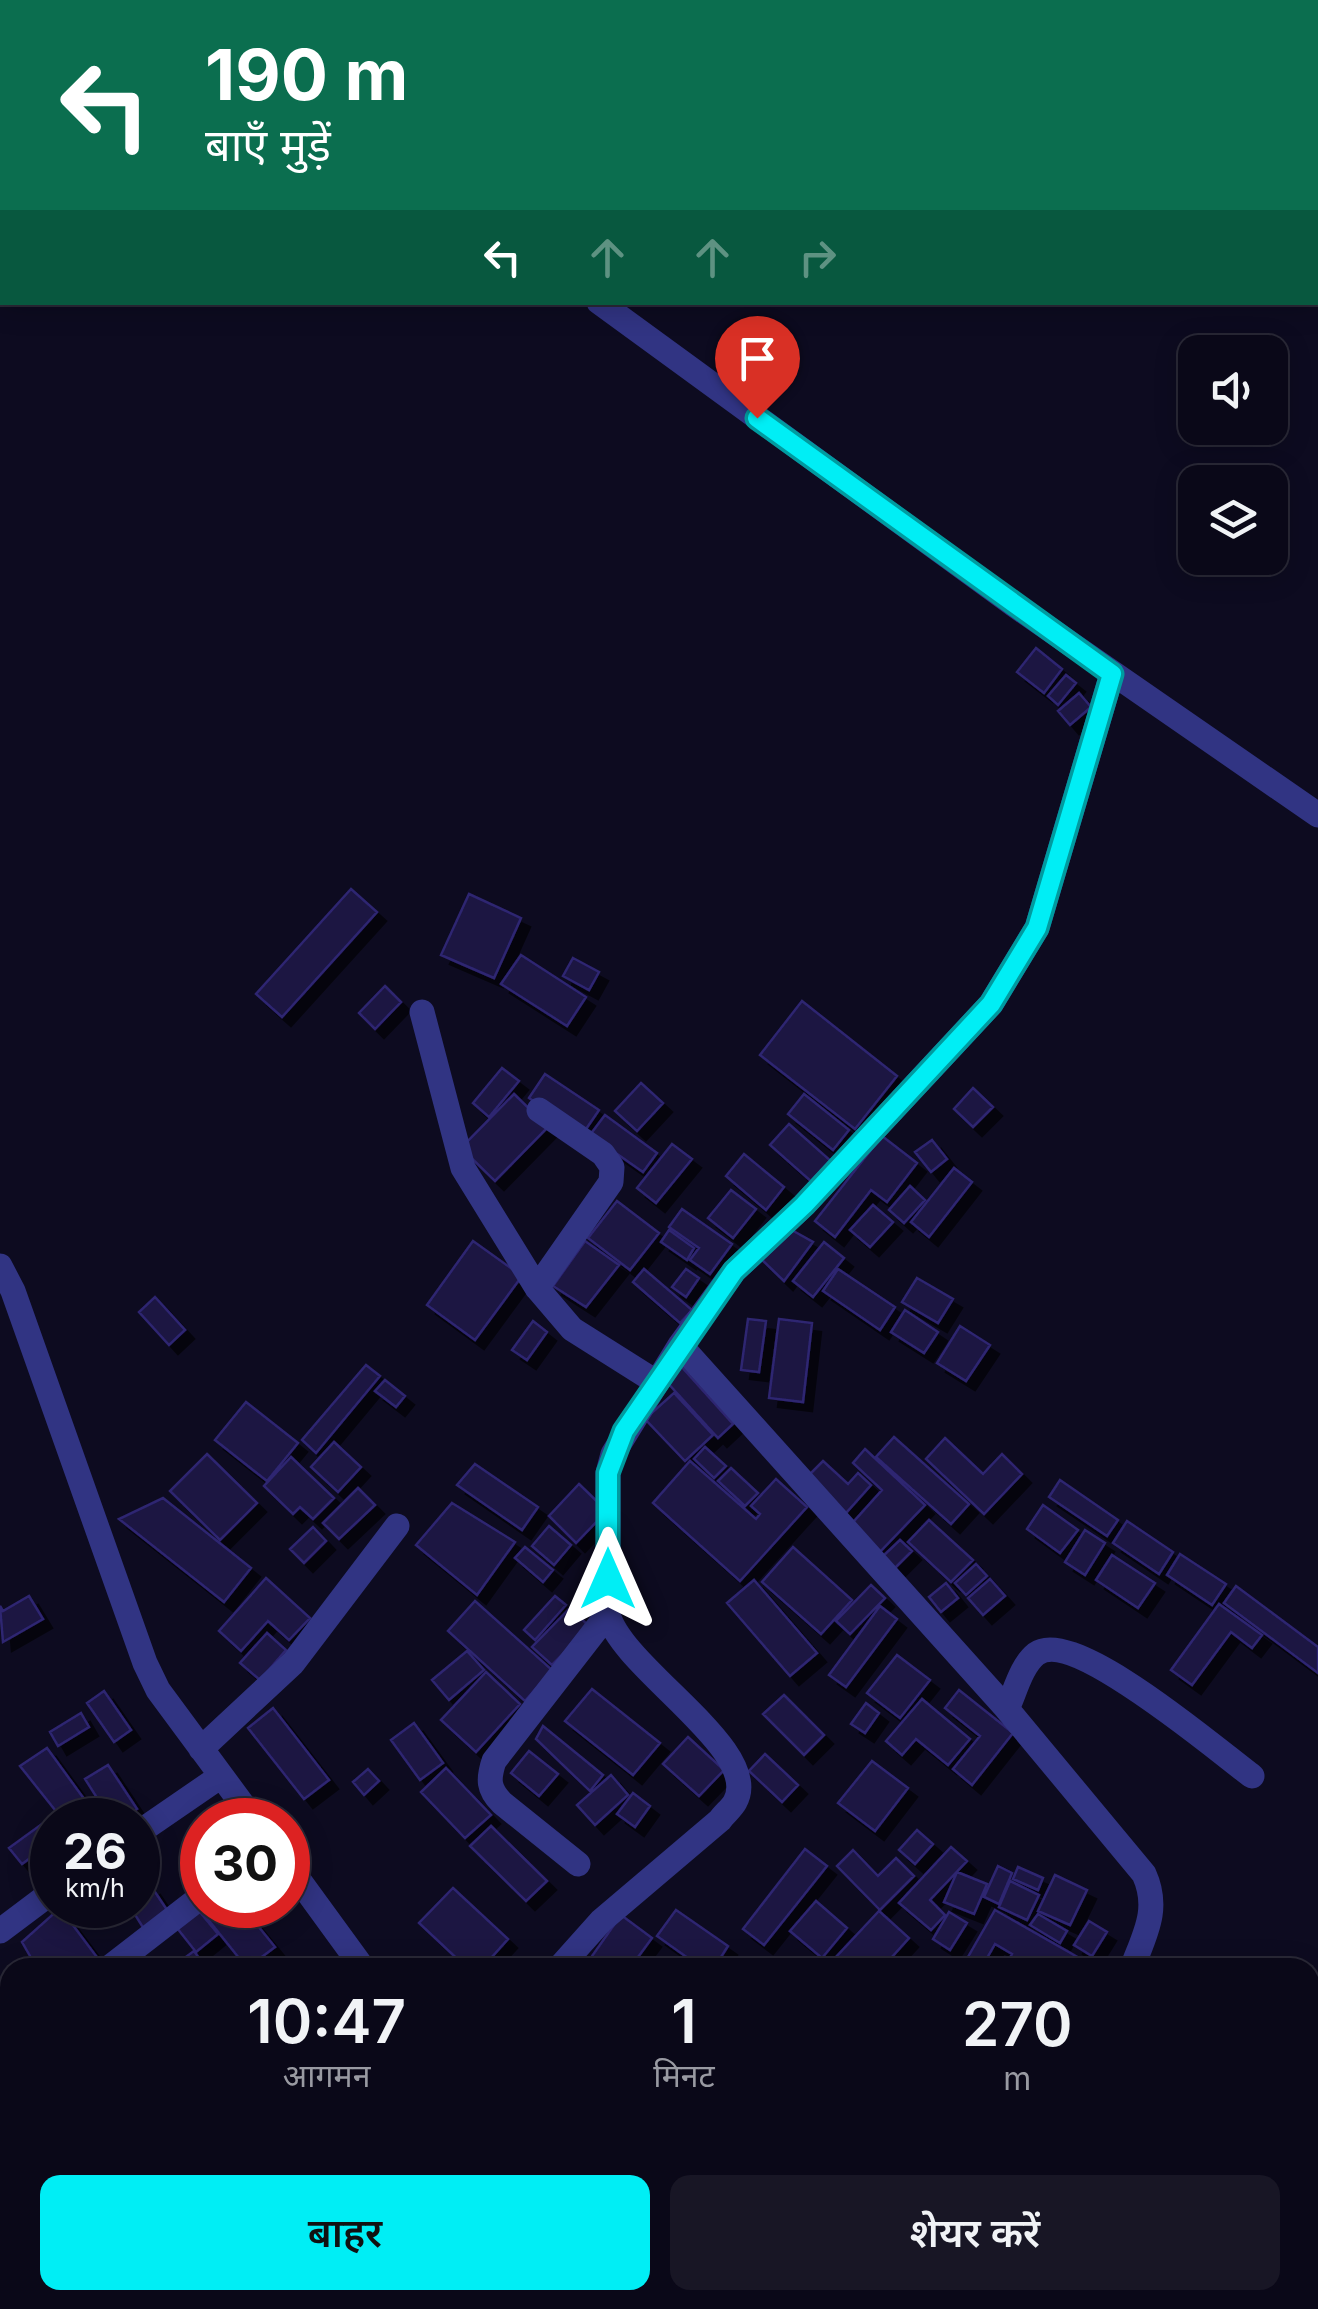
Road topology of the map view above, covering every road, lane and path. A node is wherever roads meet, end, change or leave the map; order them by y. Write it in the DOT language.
graph roads {
  1 [pos="604,305"];
  2 [pos="1112,674"];
  3 [pos="1318,816"];
  4 [pos="422,1012"];
  5 [pos="539,1110"];
  6 [pos="0,1266"];
  7 [pos="537,1288"];
  8 [pos="680,1345"];
  9 [pos="656,1382"];
  10 [pos="396,1526"];
  11 [pos="608,1614"];
  12 [pos="1007,1709"];
  13 [pos="202,1749"];
  14 [pos="221,1776"];
  15 [pos="1252,1776"];
  16 [pos="238,1798"];
  17 [pos="160,1819"];
  18 [pos="578,1864"];
  19 [pos="310,1895"];
  20 [pos="30,1908"];
  21 [pos="180,1913"];
  22 [pos="0,1931"];
  23 [pos="123,1958"];
  24 [pos="356,1958"];
  25 [pos="567,1958"];
  26 [pos="1136,1958"];
  1 -- 2 [label="street"];
  2 -- 3 [label="street"];
  2 -- 8 [label="street"];
  4 -- 7 [label="street"];
  5 -- 7 [label="street"];
  6 -- 13 [label="street"];
  7 -- 9 [label="street"];
  8 -- 9 [label="street"];
  8 -- 12 [label="street"];
  9 -- 11 [label="street"];
  10 -- 13 [label="street"];
  11 -- 18 [label="street"];
  11 -- 25 [label="street"];
  12 -- 15 [label="street"];
  12 -- 26 [label="street"];
  13 -- 14 [label="street"];
  14 -- 16 [label="street"];
  14 -- 17 [label="street"];
  19 -- 24 [label="street"];
  20 -- 22 [label="street"];
  21 -- 23 [label="street"];
}
